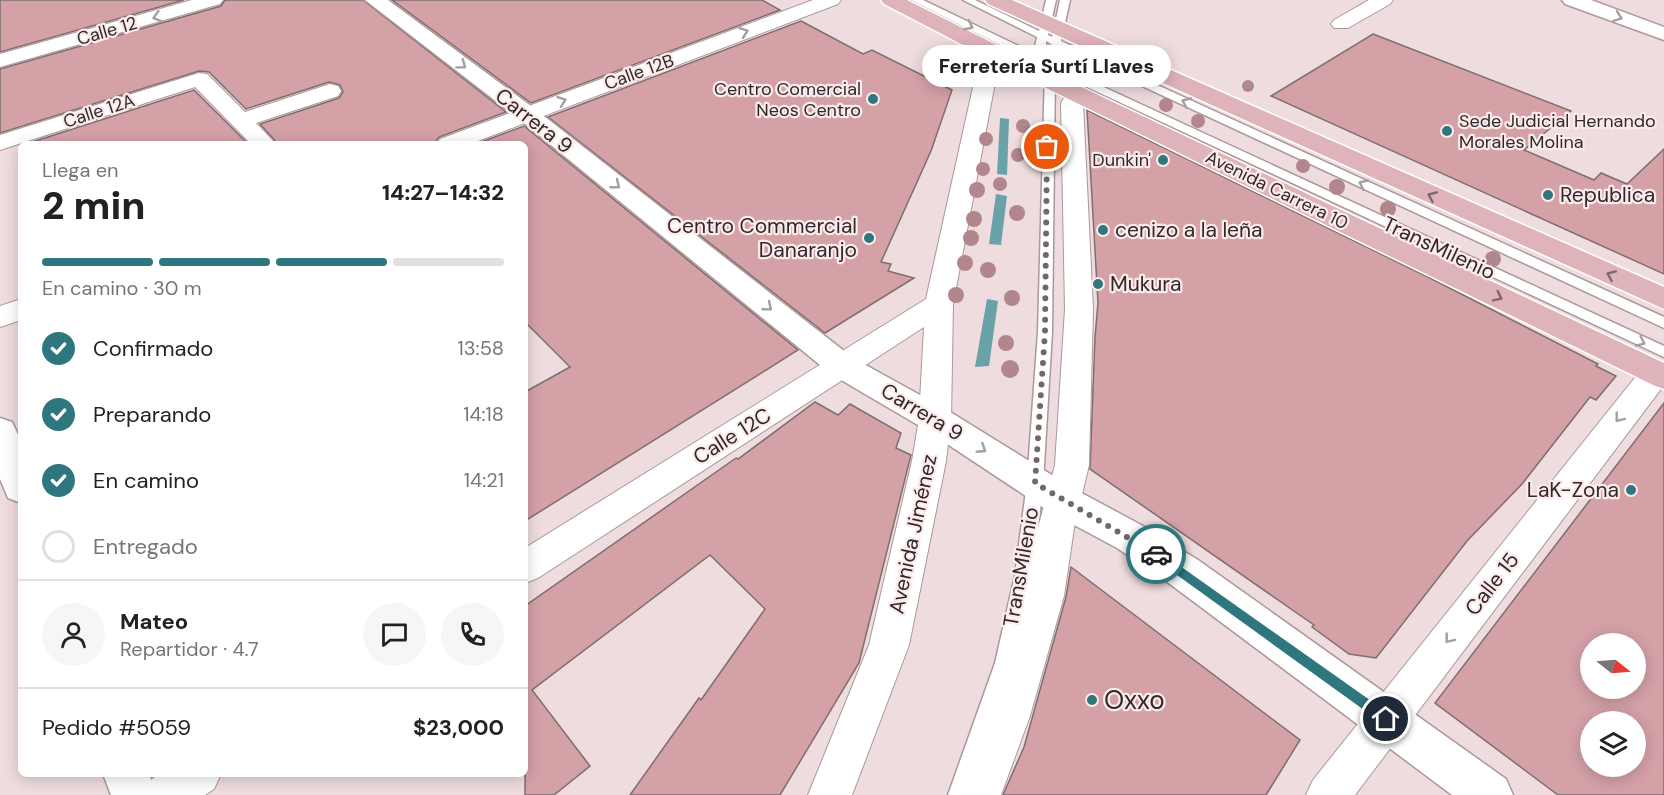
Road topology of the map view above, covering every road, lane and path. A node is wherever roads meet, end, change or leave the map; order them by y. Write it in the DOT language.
graph roads {
  1 [pos="213,0"];
  2 [pos="375,0"];
  3 [pos="831,0"];
  4 [pos="891,0"];
  5 [pos="916,0"];
  6 [pos="968,0"];
  7 [pos="995,0"];
  8 [pos="1065,0"];
  9 [pos="1383,0"];
  10 [pos="1572,0"];
  11 [pos="1341,24"];
  12 [pos="1050,27"];
  13 [pos="1664,33"];
  14 [pos="991,51"];
  15 [pos="0,61"];
  16 [pos="1047,69"];
  17 [pos="330,91"];
  18 [pos="1072,103"];
  19 [pos="527,114"];
  20 [pos="241,121"];
  21 [pos="261,141"];
  22 [pos="456,141"];
  23 [pos="0,144"];
  24 [pos="1664,299"];
  25 [pos="939,304"];
  26 [pos="18,310"];
  27 [pos="0,317"];
  28 [pos="1664,323"];
  29 [pos="842,366"];
  30 [pos="1661,367"];
  31 [pos="935,419"];
  32 [pos="0,431"];
  33 [pos="18,480"];
  34 [pos="1035,483"];
  35 [pos="1063,501"];
  36 [pos="528,565"];
  37 [pos="1386,719"];
  38 [pos="127,777"];
  39 [pos="194,777"];
  40 [pos="134,795"];
  41 [pos="166,795"];
  42 [pos="830,795"];
  43 [pos="958,795"];
  44 [pos="979,795"];
  45 [pos="1328,795"];
  46 [pos="1490,795"];
  1 -- 15 [label="street, Calle 12, one-way"];
  2 -- 19 [label="street, Carrera 9, one-way"];
  19 -- 3 [label="street, Calle 12B, one-way"];
  4 -- 14 [label="main road, Avenida Carrera 10"];
  5 -- 16 [label="lane, one-way"];
  6 -- 12 [label="lane, TransMilenio"];
  7 -- 12 [label="main road"];
  8 -- 12 [label="lane, TransMilenio"];
  9 -- 11 [label="street"];
  10 -- 13 [label="street, one-way"];
  12 -- 16 [label="lane, TransMilenio"];
  12 -- 16 [label="lane, TransMilenio"];
  24 -- 12 [label="main road, one-way"];
  28 -- 12 [label="lane, TransMilenio, one-way"];
  14 -- 16 [label="main road, Avenida Carrera 10"];
  14 -- 25 [label="street, Avenida Jiménez"];
  16 -- 30 [label="main road, Avenida Carrera 10, one-way"];
  16 -- 34 [label="lane, TransMilenio"];
  17 -- 20 [label="street"];
  18 -- 35 [label="street"];
  19 -- 22 [label="street, Calle 12B"];
  19 -- 29 [label="street, Carrera 9, one-way"];
  20 -- 21 [label="street"];
  20 -- 23 [label="street, Calle 12A"];
  25 -- 29 [label="street, Calle 12C"];
  25 -- 31 [label="street, Avenida Jiménez"];
  26 -- 27 [label="street"];
  29 -- 31 [label="street, Carrera 9"];
  29 -- 36 [label="street, Calle 12C"];
  30 -- 37 [label="street, Calle 15, one-way"];
  31 -- 34 [label="street, Carrera 9, one-way"];
  31 -- 42 [label="street, Avenida Jiménez"];
  32 -- 33 [label="street"];
  34 -- 35 [label="street, Carrera 9"];
  34 -- 43 [label="lane, TransMilenio"];
  35 -- 37 [label="street, Carrera 9"];
  35 -- 44 [label="street"];
  37 -- 45 [label="street, Calle 15"];
  37 -- 46 [label="street, Carrera 9"];
  38 -- 40 [label="street"];
  39 -- 41 [label="street"];
}
